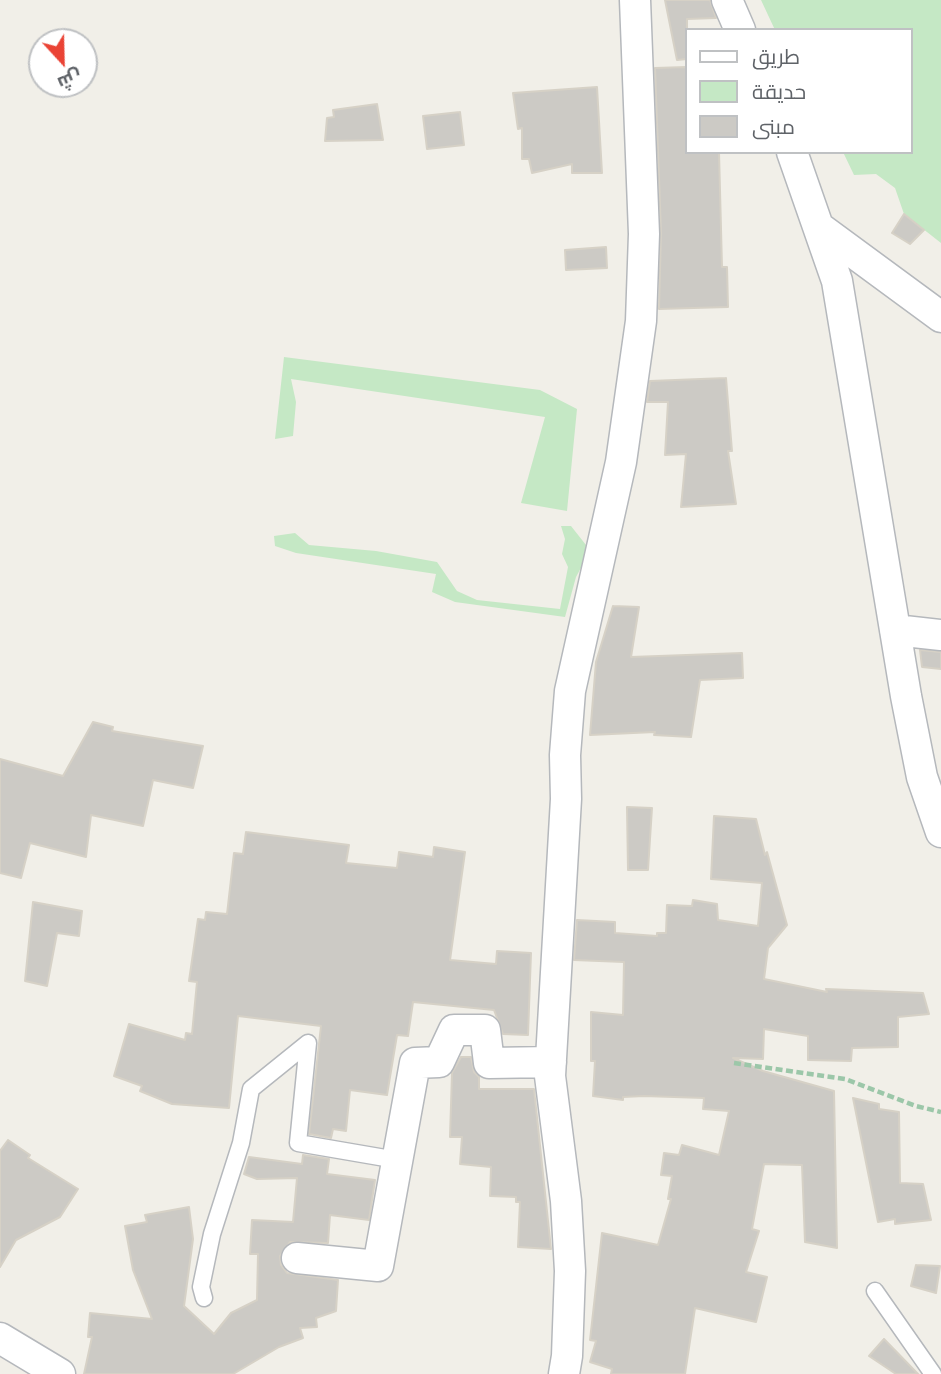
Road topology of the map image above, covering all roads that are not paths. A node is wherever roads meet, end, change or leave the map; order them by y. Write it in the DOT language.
graph roads {
  1 [pos="635,0"];
  2 [pos="727,0"];
  3 [pos="739,28"];
  4 [pos="793,154"];
  5 [pos="820,228"];
  6 [pos="941,317"];
  7 [pos="895,630"];
  8 [pos="941,635"];
  9 [pos="941,832"];
  10 [pos="551,1062"];
  11 [pos="397,1160"];
  12 [pos="297,1258"];
  13 [pos="875,1291"];
  14 [pos="204,1298"];
  15 [pos="0,1338"];
  16 [pos="60,1374"];
  17 [pos="564,1374"];
  18 [pos="933,1374"];
  1 -- 10 [label="street"];
  2 -- 3 [label="street"];
  4 -- 5 [label="street"];
  5 -- 6 [label="street"];
  5 -- 7 [label="street"];
  7 -- 8 [label="street"];
  7 -- 9 [label="street"];
  10 -- 11 [label="street"];
  10 -- 17 [label="street"];
  11 -- 12 [label="street"];
  11 -- 14 [label="lane"];
  13 -- 18 [label="lane"];
  15 -- 16 [label="street"];
}
